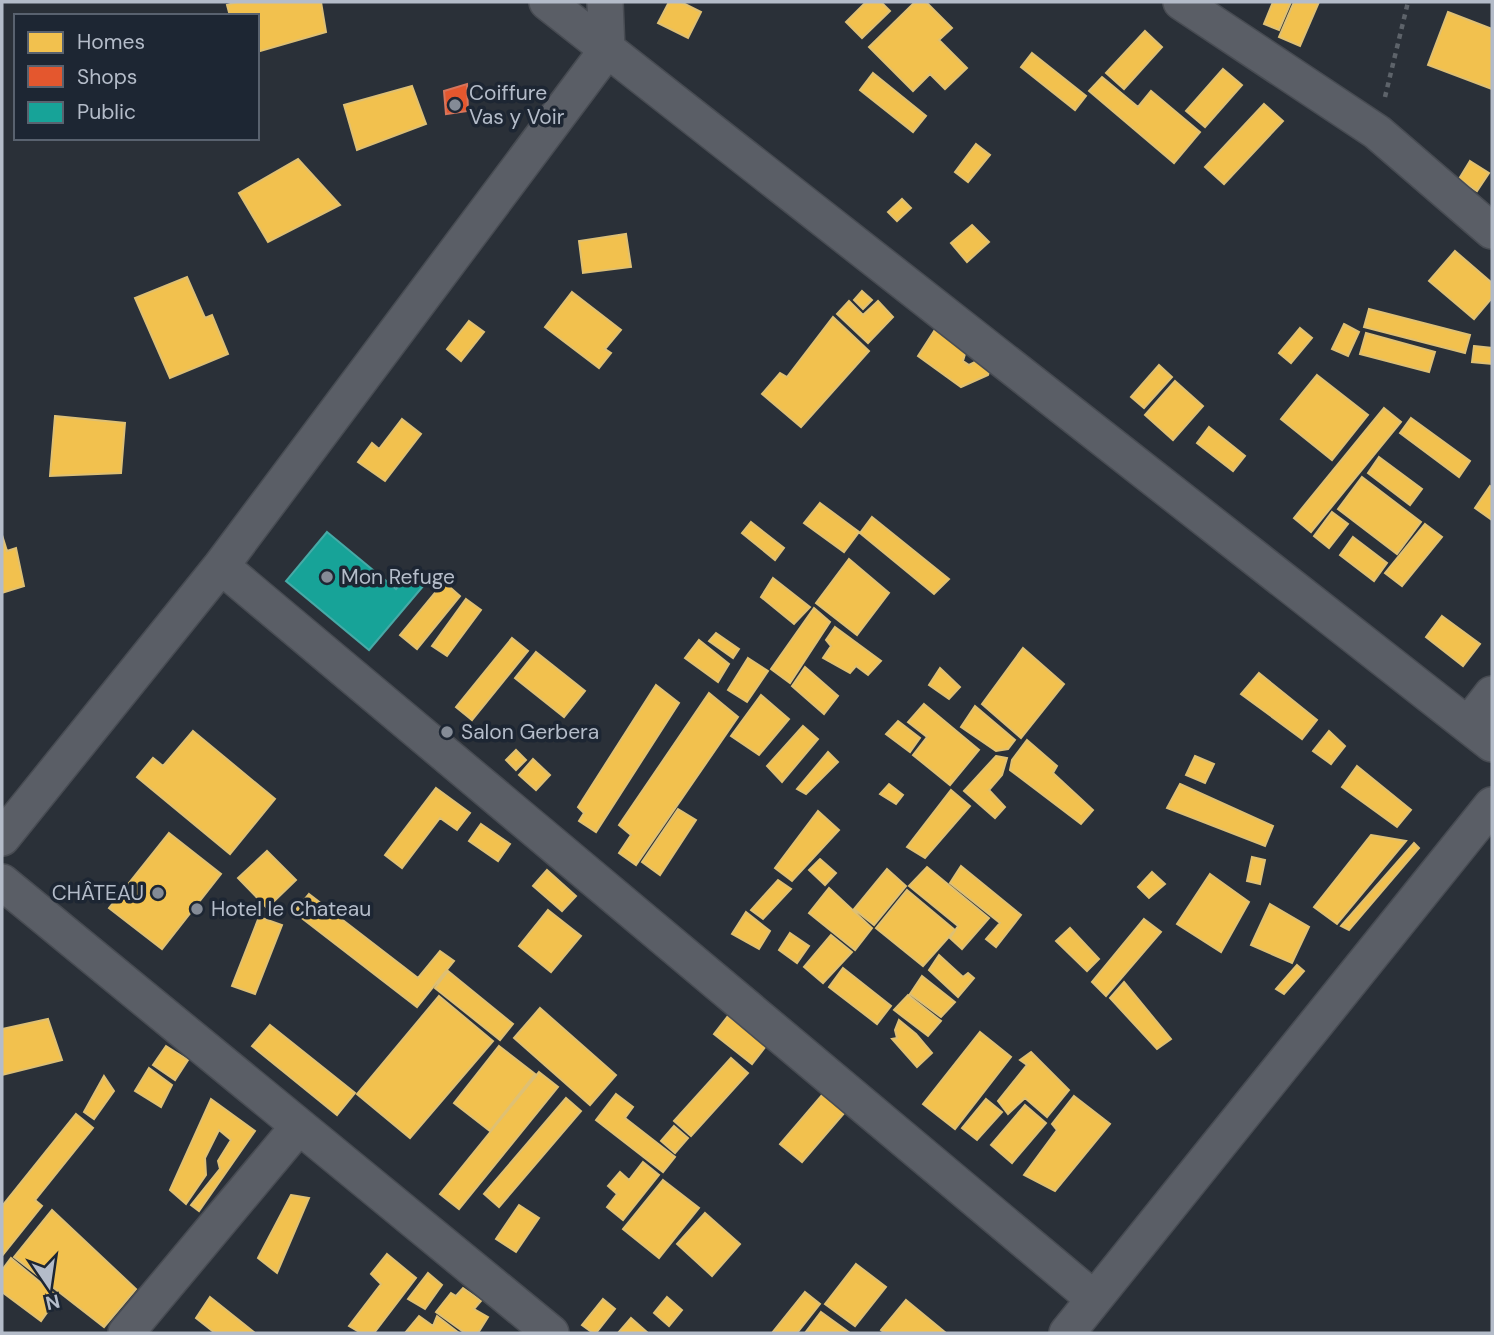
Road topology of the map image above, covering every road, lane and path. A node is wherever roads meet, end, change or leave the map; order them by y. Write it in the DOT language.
graph roads {
  1 [pos="547,2"];
  2 [pos="605,2"];
  3 [pos="1181,2"];
  4 [pos="1408,2"];
  5 [pos="607,50"];
  6 [pos="1377,132"];
  7 [pos="1492,231"];
  8 [pos="221,566"];
  9 [pos="1492,694"];
  10 [pos="1480,734"];
  11 [pos="1492,805"];
  12 [pos="2,838"];
  13 [pos="2,882"];
  14 [pos="299,1126"];
  15 [pos="1094,1299"];
  16 [pos="126,1333"];
  17 [pos="551,1333"];
  18 [pos="1067,1333"];
  1 -- 5 [label="street"];
  2 -- 5 [label="street"];
  3 -- 6 [label="street"];
  4 -- 6 [label="path"];
  5 -- 8 [label="street"];
  5 -- 10 [label="street"];
  6 -- 7 [label="street"];
  8 -- 12 [label="street"];
  8 -- 15 [label="street"];
  9 -- 10 [label="street"];
  11 -- 15 [label="street"];
  13 -- 14 [label="street"];
  14 -- 16 [label="street"];
  14 -- 17 [label="street"];
  15 -- 18 [label="street"];
}
